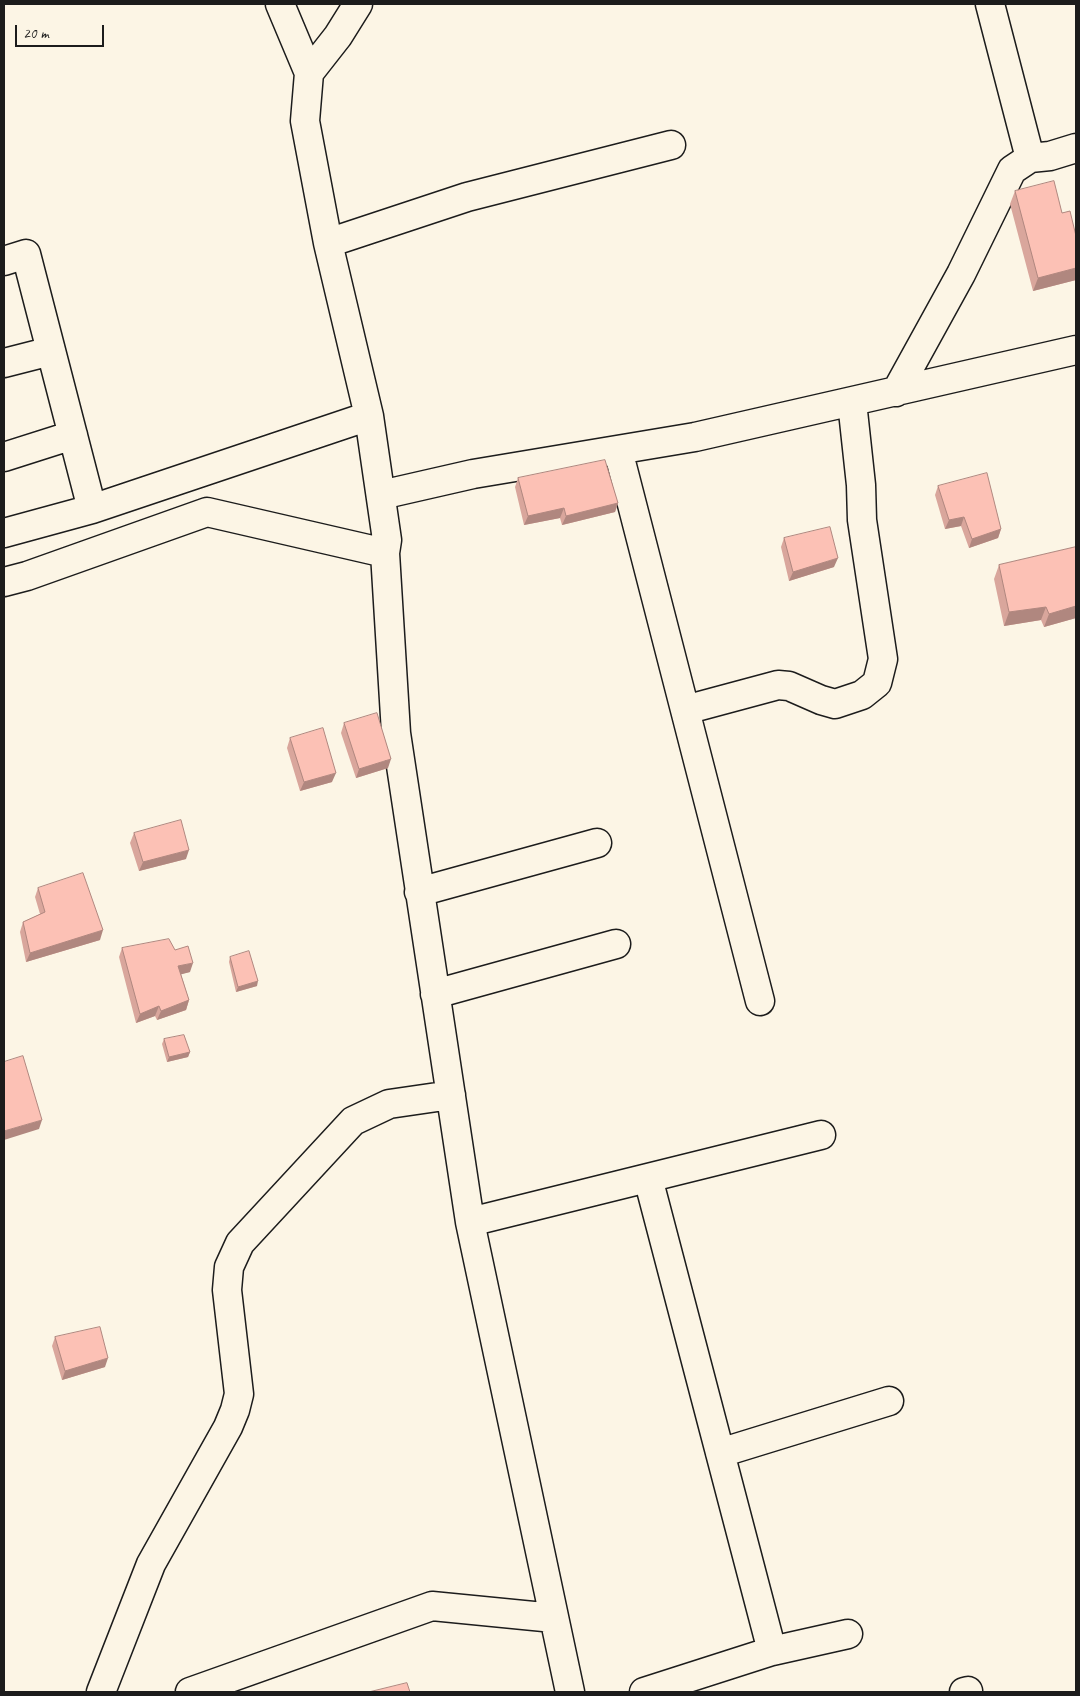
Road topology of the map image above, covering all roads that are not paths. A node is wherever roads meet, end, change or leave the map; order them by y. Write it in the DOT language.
graph roads {
  1 [pos="280,4"];
  2 [pos="358,4"];
  3 [pos="990,4"];
  4 [pos="309,73"];
  5 [pos="672,145"];
  6 [pos="1076,148"];
  7 [pos="1030,158"];
  8 [pos="328,243"];
  9 [pos="4,260"];
  10 [pos="1076,350"];
  11 [pos="51,351"];
  12 [pos="4,363"];
  13 [pos="896,392"];
  14 [pos="852,402"];
  15 [pos="369,416"];
  16 [pos="73,435"];
  17 [pos="618,450"];
  18 [pos="4,457"];
  19 [pos="381,495"];
  20 [pos="92,509"];
  21 [pos="4,533"];
  22 [pos="385,553"];
  23 [pos="4,582"];
  24 [pos="684,710"];
  25 [pos="597,843"];
  26 [pos="419,892"];
  27 [pos="616,944"];
  28 [pos="435,994"];
  29 [pos="760,1001"];
  30 [pos="451,1095"];
  31 [pos="821,1135"];
  32 [pos="648,1178"];
  33 [pos="470,1222"];
  34 [pos="889,1401"];
  35 [pos="720,1453"];
  36 [pos="554,1618"];
  37 [pos="848,1634"];
  38 [pos="772,1651"];
  39 [pos="101,1692"];
  40 [pos="190,1692"];
  41 [pos="570,1692"];
  42 [pos="644,1692"];
  1 -- 4 [label="street"];
  2 -- 4 [label="street"];
  3 -- 7 [label="street"];
  4 -- 8 [label="street"];
  5 -- 8 [label="street"];
  6 -- 7 [label="street"];
  7 -- 13 [label="street"];
  8 -- 15 [label="street"];
  9 -- 11 [label="street"];
  10 -- 13 [label="street"];
  11 -- 12 [label="street"];
  11 -- 16 [label="street"];
  13 -- 14 [label="street"];
  14 -- 17 [label="street"];
  14 -- 24 [label="street"];
  15 -- 19 [label="street"];
  15 -- 20 [label="street"];
  16 -- 18 [label="street"];
  16 -- 20 [label="street"];
  17 -- 19 [label="street"];
  17 -- 24 [label="street"];
  19 -- 22 [label="street"];
  20 -- 21 [label="street"];
  22 -- 23 [label="street"];
  22 -- 26 [label="street"];
  24 -- 29 [label="street"];
  25 -- 26 [label="street"];
  26 -- 28 [label="street"];
  27 -- 28 [label="street"];
  28 -- 30 [label="street"];
  30 -- 33 [label="street"];
  30 -- 39 [label="street"];
  31 -- 32 [label="street"];
  32 -- 33 [label="street"];
  32 -- 35 [label="street"];
  33 -- 36 [label="street"];
  34 -- 35 [label="street"];
  35 -- 38 [label="street"];
  36 -- 40 [label="street"];
  36 -- 41 [label="street"];
  37 -- 38 [label="street"];
  38 -- 42 [label="street"];
}
